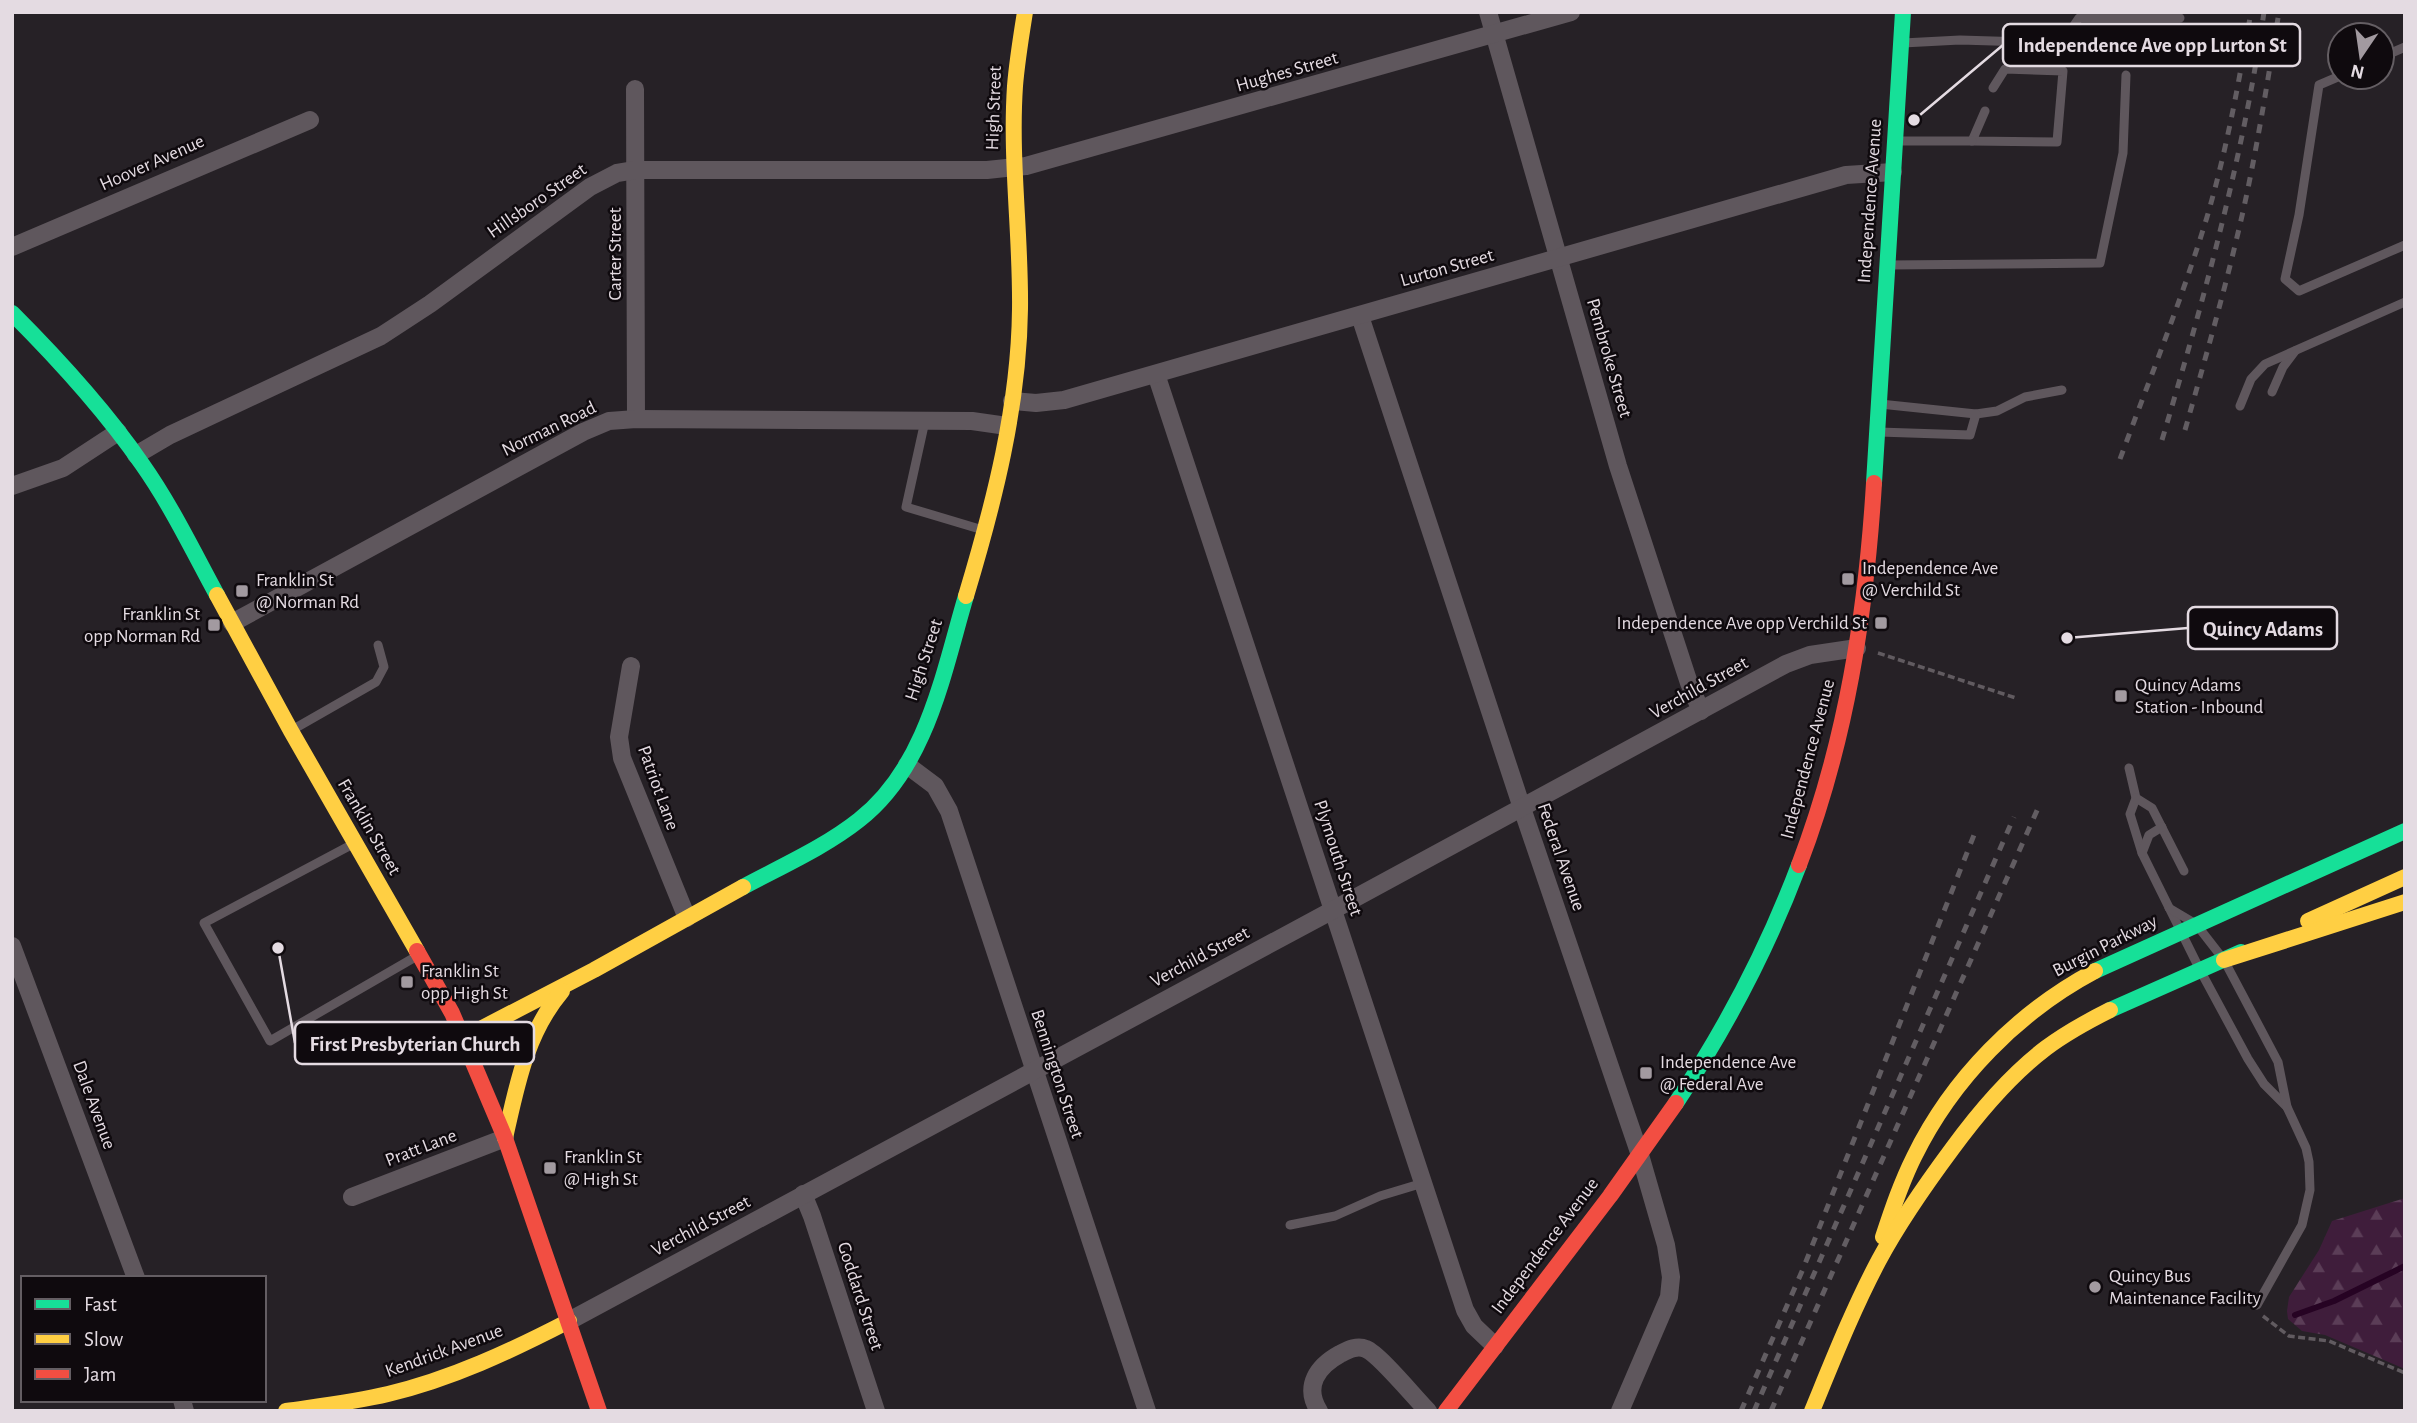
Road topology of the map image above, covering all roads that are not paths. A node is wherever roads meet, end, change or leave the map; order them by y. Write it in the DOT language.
graph roads {
  1 [pos="1025,12"];
  2 [pos="1488,12"];
  3 [pos="1571,12"];
  4 [pos="1903,12"];
  5 [pos="2180,18"];
  6 [pos="1494,34"];
  7 [pos="1901,43"];
  8 [pos="2126,75"];
  9 [pos="2326,82"];
  10 [pos="635,89"];
  11 [pos="1993,89"];
  12 [pos="1985,111"];
  13 [pos="310,120"];
  14 [pos="1895,141"];
  15 [pos="1972,141"];
  16 [pos="1014,168"];
  17 [pos="635,170"];
  18 [pos="1893,172"];
  19 [pos="2405,245"];
  20 [pos="12,247"];
  21 [pos="1559,257"];
  22 [pos="1887,265"];
  23 [pos="2405,302"];
  24 [pos="12,313"];
  25 [pos="1360,316"];
  26 [pos="2296,349"];
  27 [pos="1156,374"];
  28 [pos="2062,390"];
  29 [pos="2272,392"];
  30 [pos="1012,401"];
  31 [pos="1879,404"];
  32 [pos="2240,406"];
  33 [pos="1976,414"];
  34 [pos="636,419"];
  35 [pos="925,421"];
  36 [pos="1007,426"];
  37 [pos="118,432"];
  38 [pos="1877,432"];
  39 [pos="136,455"];
  40 [pos="12,486"];
  41 [pos="985,531"];
  42 [pos="232,623"];
  43 [pos="378,645"];
  44 [pos="1857,648"];
  45 [pos="631,666"];
  46 [pos="1701,711"];
  47 [pos="291,731"];
  48 [pos="907,765"];
  49 [pos="2129,768"];
  50 [pos="2136,798"];
  51 [pos="1522,808"];
  52 [pos="2162,827"];
  53 [pos="2405,831"];
  54 [pos="355,843"];
  55 [pos="2142,853"];
  56 [pos="2183,871"];
  57 [pos="2405,877"];
  58 [pos="2405,902"];
  59 [pos="2169,908"];
  60 [pos="1334,910"];
  61 [pos="687,918"];
  62 [pos="2196,924"];
  63 [pos="2180,931"];
  64 [pos="12,946"];
  65 [pos="417,956"];
  66 [pos="2224,960"];
  67 [pos="2200,970"];
  68 [pos="572,982"];
  69 [pos="463,1038"];
  70 [pos="1034,1070"];
  71 [pos="2287,1107"];
  72 [pos="505,1139"];
  73 [pos="1640,1155"];
  74 [pos="1423,1183"];
  75 [pos="803,1194"];
  76 [pos="352,1197"];
  77 [pos="1290,1225"];
  78 [pos="1874,1269"];
  79 [pos="135,1276"];
  80 [pos="2257,1305"];
  81 [pos="569,1321"];
  82 [pos="1496,1346"];
  83 [pos="286,1411"];
  84 [pos="599,1411"];
  85 [pos="876,1411"];
  86 [pos="1147,1411"];
  87 [pos="1319,1411"];
  88 [pos="1428,1411"];
  89 [pos="1446,1411"];
  90 [pos="1620,1411"];
  91 [pos="1812,1411"];
  1 -- 16 [label="main road, High Street"];
  2 -- 6 [label="street, Pembroke Street"];
  3 -- 6 [label="street, Hughes Street"];
  4 -- 7 [label="main road, Independence Avenue"];
  5 -- 7 [label="lane"];
  6 -- 16 [label="street, Hughes Street"];
  6 -- 21 [label="street, Pembroke Street"];
  7 -- 14 [label="main road, Independence Avenue"];
  8 -- 22 [label="lane"];
  9 -- 19 [label="lane"];
  10 -- 17 [label="street, Carter Street"];
  11 -- 15 [label="lane"];
  12 -- 15 [label="lane"];
  13 -- 20 [label="street, Hoover Avenue"];
  14 -- 15 [label="lane"];
  14 -- 18 [label="main road, Independence Avenue"];
  16 -- 17 [label="street, Hillsboro Street"];
  16 -- 30 [label="main road, High Street"];
  17 -- 34 [label="street, Carter Street"];
  17 -- 39 [label="street, Hillsboro Street"];
  18 -- 21 [label="street, Lurton Street"];
  18 -- 22 [label="main road, Independence Avenue"];
  21 -- 25 [label="street, Lurton Street"];
  21 -- 46 [label="street, Pembroke Street"];
  22 -- 31 [label="main road, Independence Avenue"];
  23 -- 26 [label="lane"];
  24 -- 37 [label="main road, Franklin Street"];
  25 -- 27 [label="street, Lurton Street"];
  25 -- 51 [label="street, Federal Avenue"];
  26 -- 29 [label="lane"];
  26 -- 32 [label="lane"];
  27 -- 30 [label="street, Lurton Street"];
  27 -- 60 [label="street, Plymouth Street"];
  28 -- 33 [label="lane"];
  30 -- 36 [label="main road, High Street"];
  31 -- 33 [label="lane"];
  31 -- 38 [label="main road, Independence Avenue"];
  33 -- 38 [label="lane"];
  34 -- 35 [label="street, Norman Road"];
  34 -- 42 [label="street, Norman Road"];
  35 -- 36 [label="street, Norman Road"];
  35 -- 41 [label="lane"];
  36 -- 41 [label="main road, High Street"];
  37 -- 39 [label="main road, Franklin Street"];
  37 -- 40 [label="street"];
  38 -- 44 [label="main road, Independence Avenue"];
  39 -- 42 [label="main road, Franklin Street"];
  41 -- 48 [label="main road, High Street"];
  42 -- 47 [label="main road, Franklin Street"];
  43 -- 47 [label="lane"];
  44 -- 46 [label="street, Verchild Street"];
  44 -- 73 [label="main road, Independence Avenue"];
  45 -- 61 [label="street, Patriot Lane"];
  46 -- 51 [label="street, Verchild Street"];
  47 -- 54 [label="main road, Franklin Street"];
  48 -- 61 [label="main road, High Street"];
  48 -- 70 [label="street, Bennington Street"];
  49 -- 50 [label="lane"];
  50 -- 52 [label="lane"];
  50 -- 55 [label="lane"];
  51 -- 60 [label="street, Verchild Street"];
  51 -- 73 [label="street, Federal Avenue"];
  52 -- 55 [label="lane"];
  52 -- 56 [label="lane"];
  53 -- 62 [label="main road, Burgin Parkway"];
  54 -- 65 [label="main road, Franklin Street"];
  54 -- 65 [label="lane"];
  55 -- 59 [label="lane"];
  57 -- 66 [label="main road, Burgin Parkway"];
  58 -- 66 [label="main road"];
  59 -- 62 [label="lane"];
  59 -- 63 [label="lane"];
  60 -- 70 [label="street, Verchild Street"];
  60 -- 74 [label="street, Plymouth Street"];
  61 -- 68 [label="main road, High Street"];
  62 -- 63 [label="main road, Burgin Parkway"];
  62 -- 66 [label="lane"];
  63 -- 67 [label="lane"];
  63 -- 78 [label="main road, Burgin Parkway"];
  64 -- 79 [label="street, Dale Avenue"];
  65 -- 69 [label="main road, Franklin Street"];
  66 -- 67 [label="main road, Burgin Parkway"];
  66 -- 71 [label="lane"];
  67 -- 71 [label="lane"];
  67 -- 78 [label="main road, Burgin Parkway"];
  68 -- 69 [label="main road, High Street"];
  68 -- 72 [label="main road"];
  69 -- 72 [label="main road, Franklin Street"];
  70 -- 75 [label="street, Verchild Street"];
  70 -- 86 [label="street, Bennington Street"];
  71 -- 80 [label="lane"];
  72 -- 76 [label="street, Pratt Lane"];
  72 -- 81 [label="main road, Franklin Street"];
  73 -- 82 [label="main road, Independence Avenue"];
  73 -- 90 [label="street, Federal Avenue"];
  74 -- 77 [label="lane"];
  74 -- 82 [label="street, Plymouth Street"];
  75 -- 81 [label="street, Verchild Street"];
  75 -- 85 [label="street, Goddard Street"];
  78 -- 91 [label="main road, Burgin Parkway"];
  81 -- 83 [label="main road, Kendrick Avenue"];
  81 -- 84 [label="main road, Franklin Street"];
  82 -- 89 [label="main road, Independence Avenue"];
  87 -- 88 [label="street"];
}
